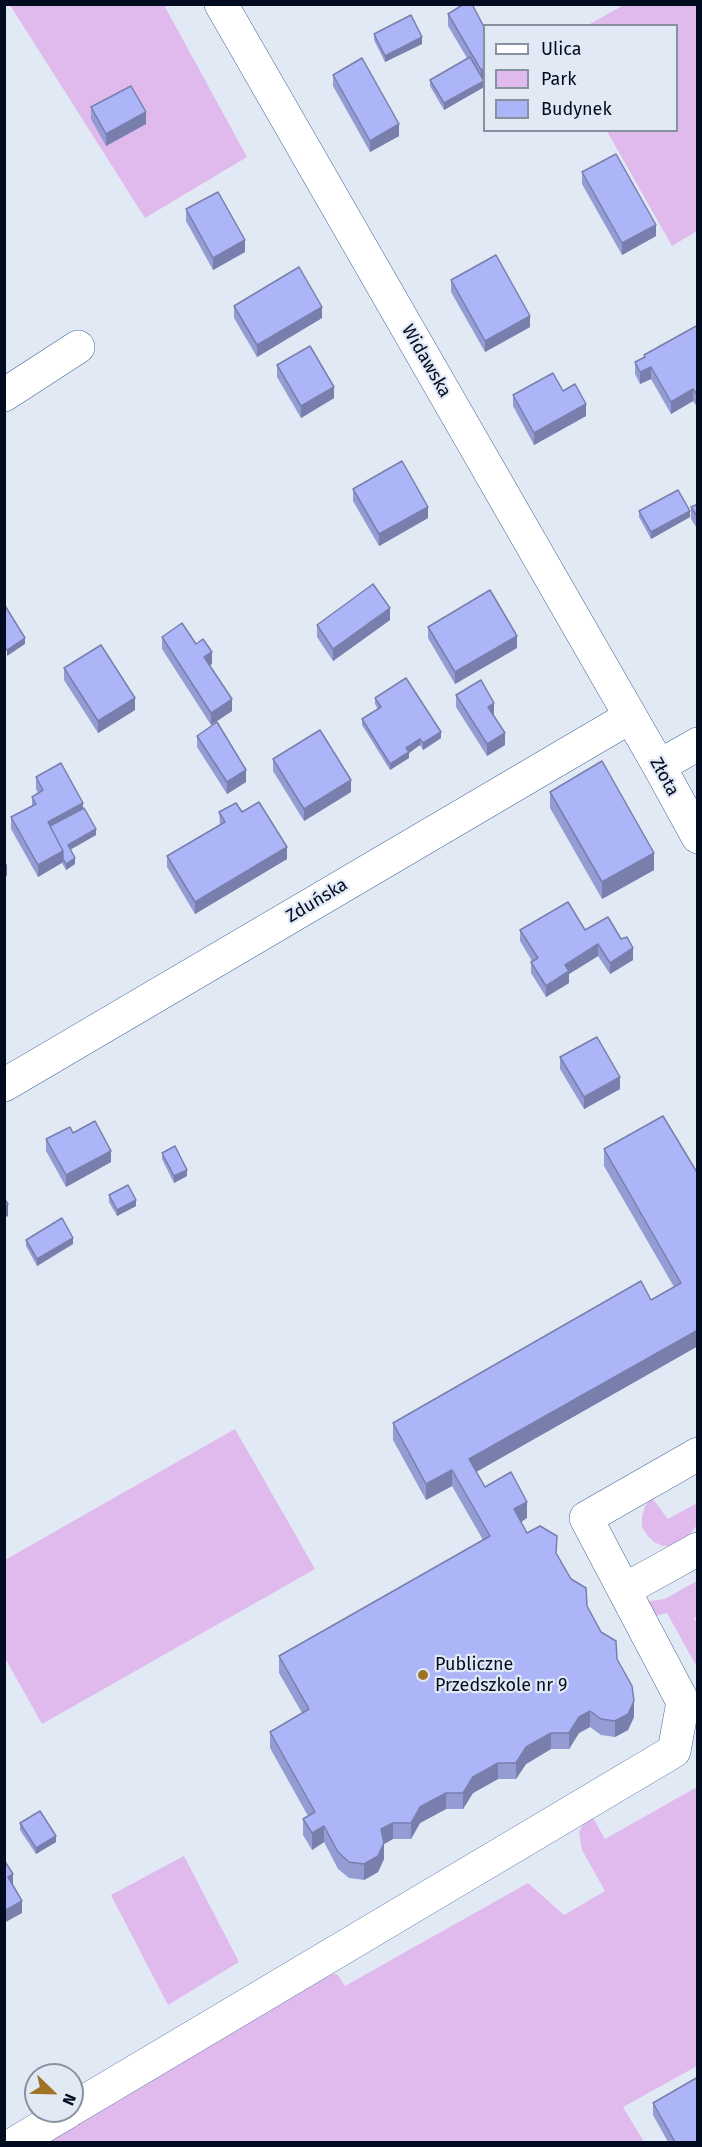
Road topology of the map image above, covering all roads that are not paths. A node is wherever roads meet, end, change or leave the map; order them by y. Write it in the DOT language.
graph roads {
  1 [pos="221,4"];
  2 [pos="78,347"];
  3 [pos="4,395"];
  4 [pos="630,717"];
  5 [pos="698,744"];
  6 [pos="659,766"];
  7 [pos="698,837"];
  8 [pos="4,1085"];
  9 [pos="698,1454"];
  10 [pos="698,1550"];
  11 [pos="624,1590"];
  12 [pos="84,2102"];
  13 [pos="48,2123"];
  14 [pos="17,2142"];
  1 -- 4 [label="street, Widawska"];
  2 -- 3 [label="street"];
  4 -- 6 [label="street, Złota"];
  4 -- 8 [label="street, Zduńska"];
  5 -- 6 [label="street"];
  6 -- 7 [label="street, Złota"];
  9 -- 11 [label="street"];
  10 -- 11 [label="street"];
  11 -- 12 [label="street"];
  13 -- 14 [label="street"];
}
